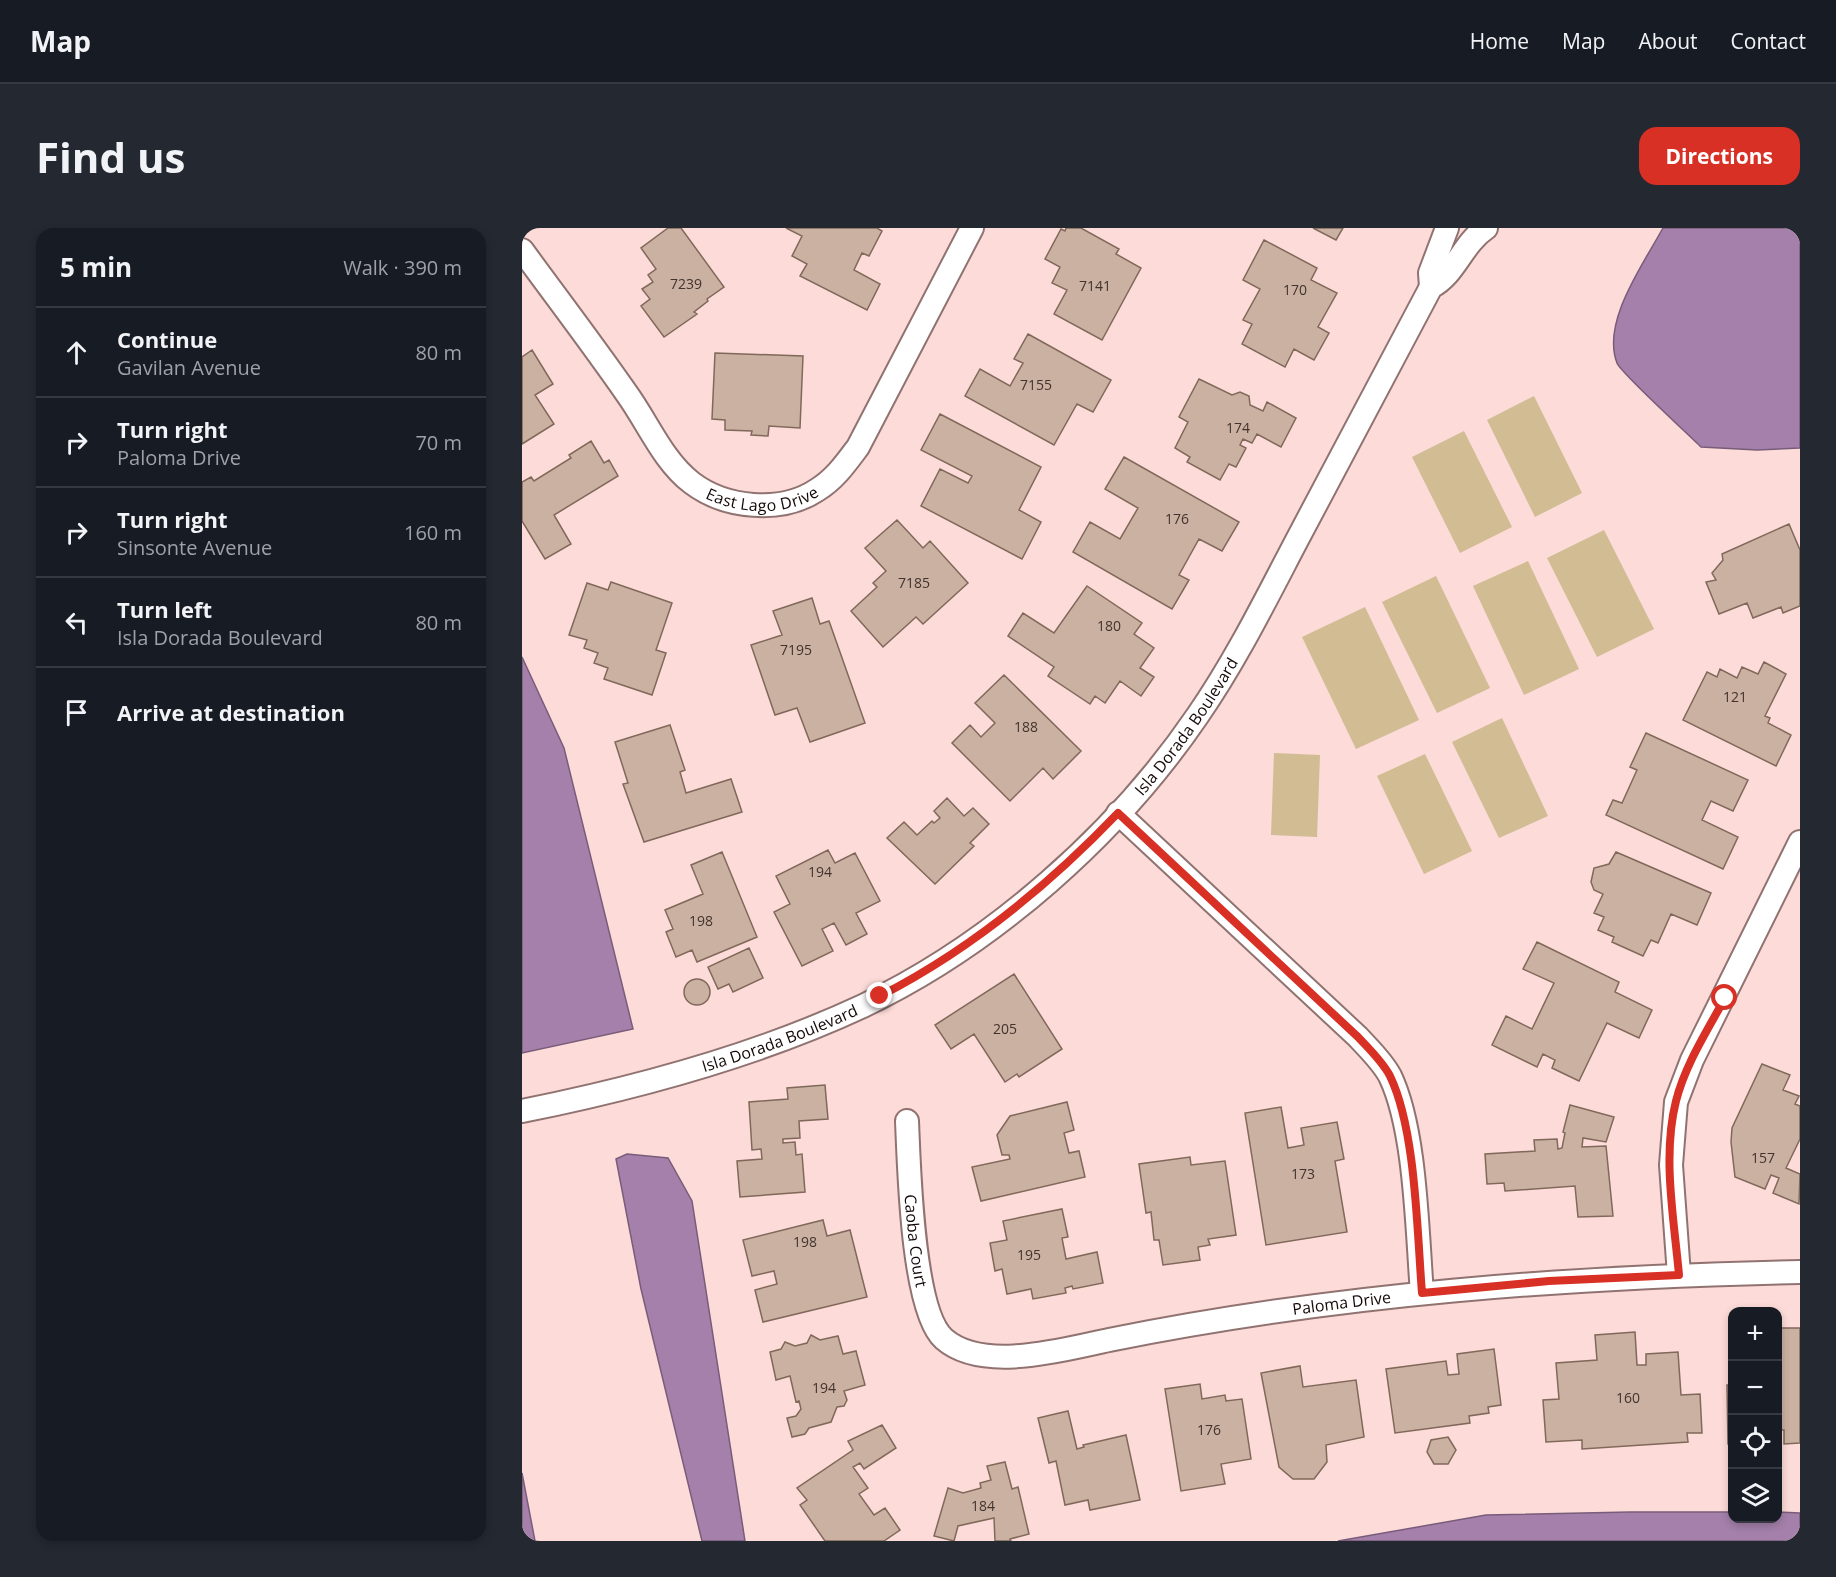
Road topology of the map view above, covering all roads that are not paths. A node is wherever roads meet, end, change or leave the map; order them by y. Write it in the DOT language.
graph roads {
  1 [pos="972,228"];
  2 [pos="1447,228"];
  3 [pos="1486,228"];
  4 [pos="522,250"];
  5 [pos="1431,287"];
  6 [pos="1118,813"];
  7 [pos="1800,842"];
  8 [pos="522,1111"];
  9 [pos="907,1121"];
  10 [pos="1800,1272"];
  11 [pos="1679,1275"];
  12 [pos="1422,1293"];
  13 [pos="958,1347"];
  1 -- 4 [label="street, East Lago Drive"];
  2 -- 5 [label="street, Isla Dorada Boulevard"];
  3 -- 5 [label="street, Isla Dorada Boulevard"];
  5 -- 6 [label="street, Isla Dorada Boulevard"];
  6 -- 8 [label="street, Isla Dorada Boulevard"];
  6 -- 12 [label="street"];
  7 -- 11 [label="street"];
  9 -- 13 [label="street, Caoba Court"];
  10 -- 11 [label="street, Paloma Drive"];
  11 -- 12 [label="street, Paloma Drive"];
  12 -- 13 [label="street, Paloma Drive"];
}
